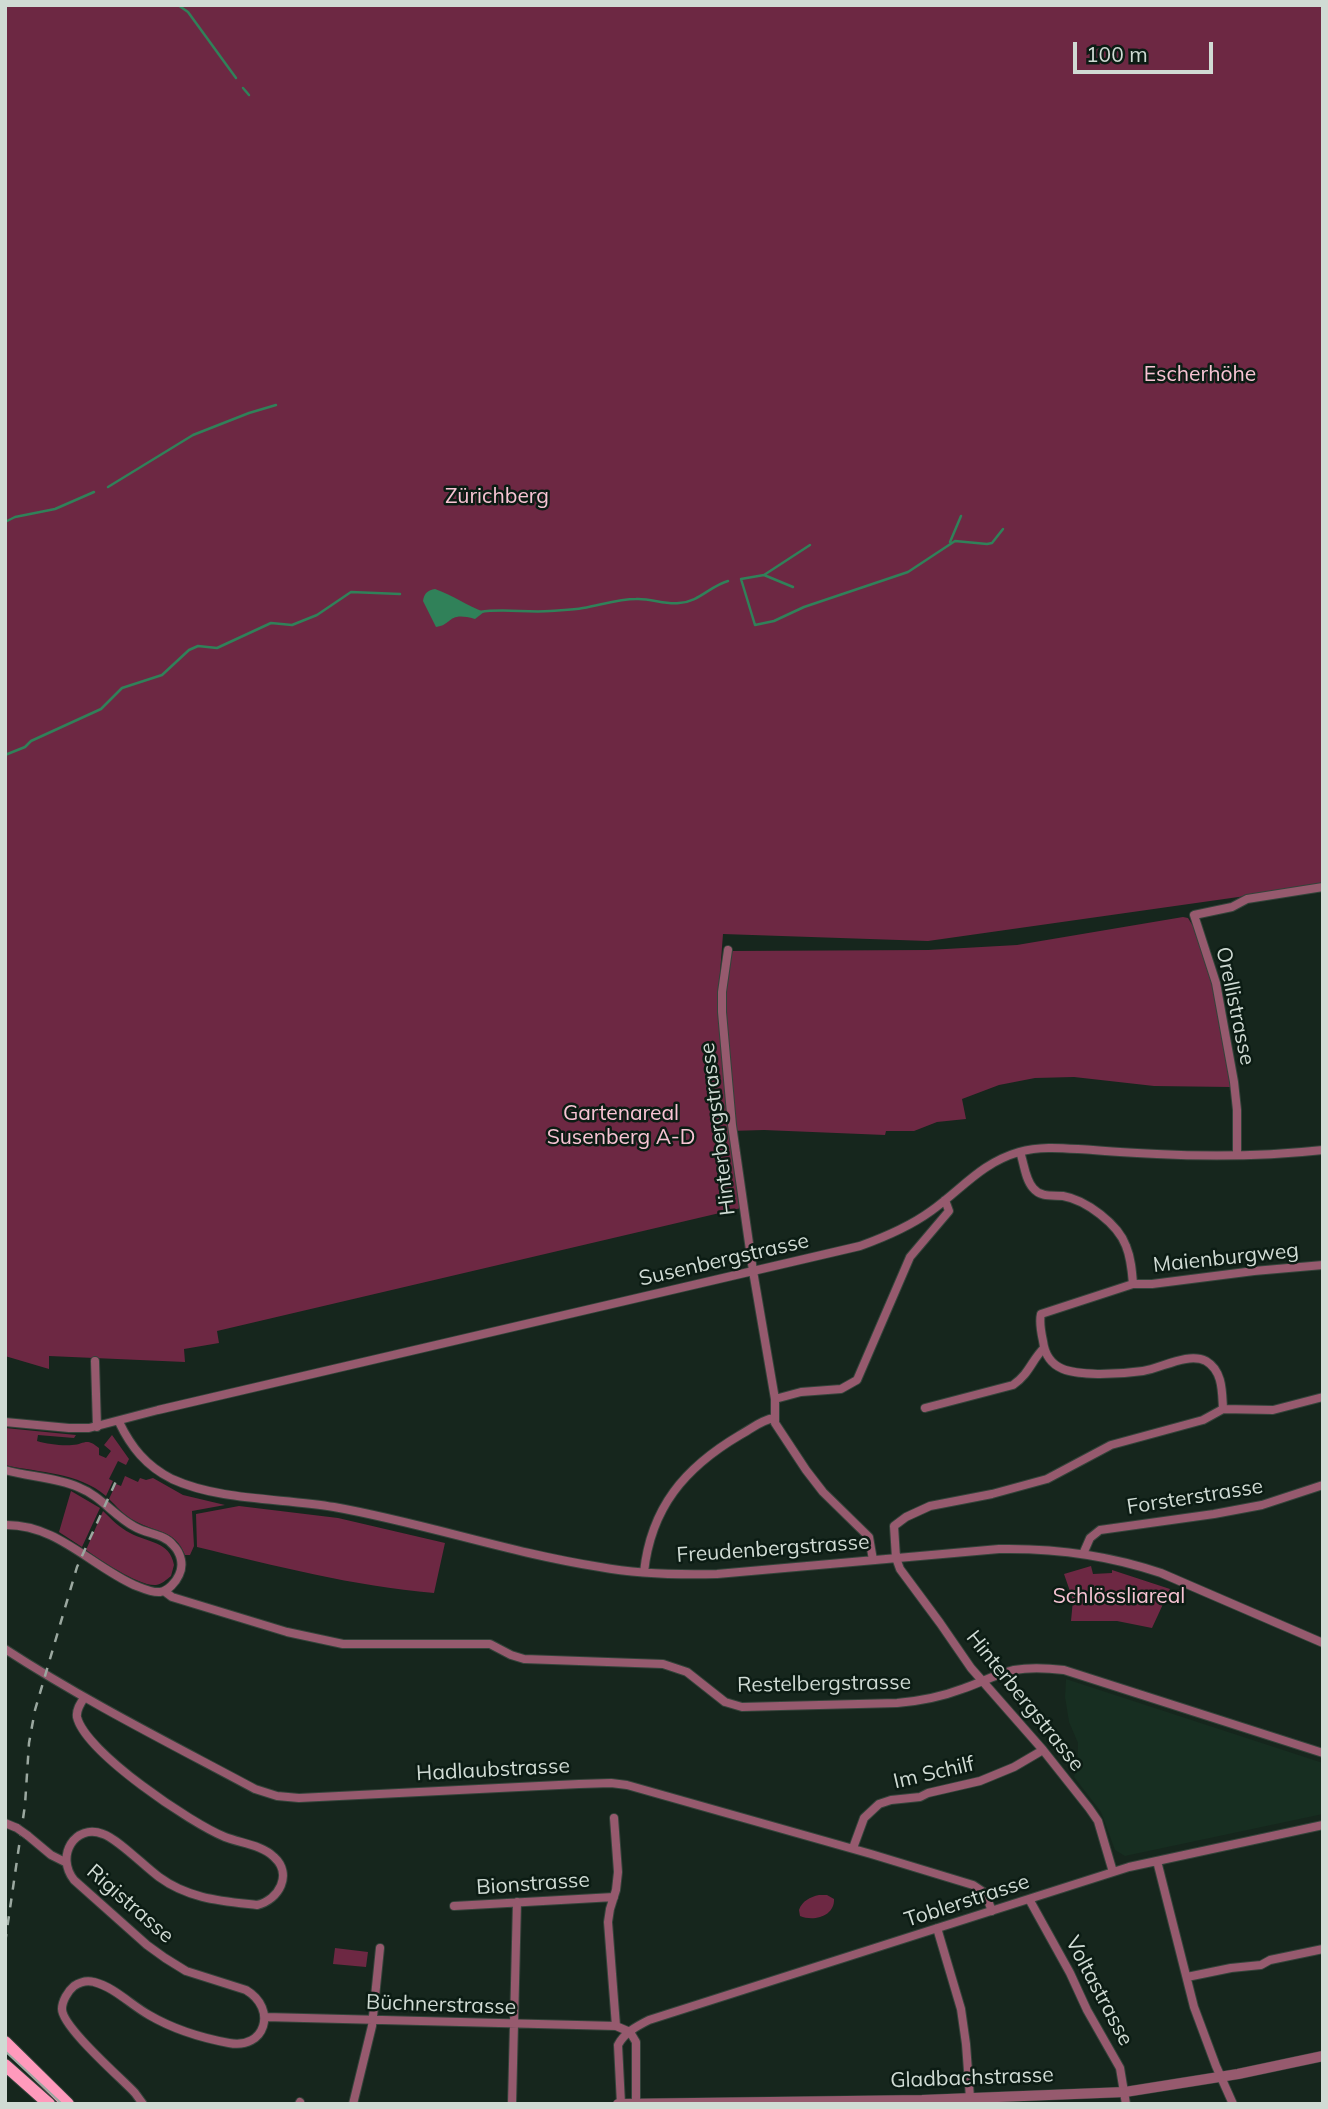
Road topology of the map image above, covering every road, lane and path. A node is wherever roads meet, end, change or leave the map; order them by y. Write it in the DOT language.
graph roads {
  1 [pos="1323,887"];
  2 [pos="728,950"];
  3 [pos="1323,1150"];
  4 [pos="1020,1152"];
  5 [pos="1237,1155"];
  6 [pos="946,1200"];
  7 [pos="1323,1265"];
  8 [pos="753,1270"];
  9 [pos="1133,1284"];
  10 [pos="1044,1348"];
  11 [pos="95,1361"];
  12 [pos="1323,1397"];
  13 [pos="775,1399"];
  14 [pos="925,1408"];
  15 [pos="1223,1409"];
  16 [pos="774,1418"];
  17 [pos="5,1422"];
  18 [pos="119,1422"];
  19 [pos="97,1427"];
  20 [pos="5,1470"];
  21 [pos="1323,1485"];
  22 [pos="5,1525"];
  23 [pos="1083,1554"];
  24 [pos="896,1558"];
  25 [pos="873,1560"];
  26 [pos="644,1573"];
  27 [pos="164,1591"];
  28 [pos="1323,1643"];
  29 [pos="5,1649"];
  30 [pos="982,1681"];
  31 [pos="83,1698"];
  32 [pos="1043,1750"];
  33 [pos="1323,1753"];
  34 [pos="614,1818"];
  35 [pos="6,1824"];
  36 [pos="1323,1825"];
  37 [pos="853,1849"];
  38 [pos="1157,1861"];
  39 [pos="65,1862"];
  40 [pos="1113,1872"];
  41 [pos="614,1897"];
  42 [pos="1029,1899"];
  43 [pos="517,1902"];
  44 [pos="454,1906"];
  45 [pos="992,1911"];
  46 [pos="937,1928"];
  47 [pos="380,1948"];
  48 [pos="1323,1949"];
  49 [pos="1187,1977"];
  50 [pos="265,2017"];
  51 [pos="373,2021"];
  52 [pos="515,2025"];
  53 [pos="617,2026"];
  54 [pos="630,2032"];
  55 [pos="5,2042"];
  56 [pos="1323,2056"];
  57 [pos="5,2065"];
  58 [pos="1221,2077"];
  59 [pos="1125,2092"];
  60 [pos="970,2098"];
  61 [pos="1020,2100"];
  62 [pos="922,2102"];
  63 [pos="620,2103"];
  64 [pos="636,2103"];
  65 [pos="49,2104"];
  66 [pos="68,2104"];
  67 [pos="143,2104"];
  68 [pos="353,2104"];
  69 [pos="512,2104"];
  70 [pos="1126,2104"];
  71 [pos="1233,2104"];
  1 -- 5 [label="street, Orellistrasse"];
  2 -- 8 [label="street, Hinterbergstrasse"];
  3 -- 5 [label="street, Susenbergstrasse"];
  4 -- 5 [label="street, Susenbergstrasse"];
  4 -- 6 [label="street, Susenbergstrasse"];
  4 -- 9 [label="street"];
  6 -- 8 [label="street, Susenbergstrasse"];
  6 -- 13 [label="street"];
  7 -- 9 [label="street, Maienburgweg"];
  8 -- 13 [label="street, Hinterbergstrasse"];
  8 -- 18 [label="street, Susenbergstrasse"];
  9 -- 10 [label="street, Maienburgweg"];
  10 -- 14 [label="street"];
  10 -- 15 [label="street"];
  11 -- 19 [label="street"];
  12 -- 15 [label="street"];
  13 -- 16 [label="street, Hinterbergstrasse"];
  15 -- 24 [label="street"];
  16 -- 25 [label="street"];
  16 -- 26 [label="street"];
  17 -- 19 [label="street, Susenbergstrasse"];
  18 -- 19 [label="street, Susenbergstrasse"];
  18 -- 26 [label="street, Freudenbergstrasse"];
  20 -- 27 [label="street"];
  21 -- 23 [label="street, Forsterstrasse"];
  22 -- 27 [label="street, Restelbergstrasse"];
  23 -- 24 [label="street, Freudenbergstrasse"];
  23 -- 28 [label="street, Freudenbergstrasse"];
  24 -- 25 [label="street, Freudenbergstrasse"];
  24 -- 30 [label="street, Hinterbergstrasse"];
  25 -- 26 [label="street, Freudenbergstrasse"];
  27 -- 30 [label="street, Restelbergstrasse"];
  29 -- 31 [label="street, Hadlaubstrasse"];
  30 -- 32 [label="street, Hinterbergstrasse"];
  30 -- 33 [label="street, Restelbergstrasse"];
  31 -- 37 [label="street, Hadlaubstrasse"];
  31 -- 39 [label="street, Rigistrasse"];
  32 -- 37 [label="street, Im Schilf"];
  32 -- 40 [label="street, Hinterbergstrasse"];
  34 -- 41 [label="street"];
  35 -- 39 [label="street, bridge"];
  36 -- 38 [label="street, Toblerstrasse"];
  37 -- 45 [label="street, Hadlaubstrasse"];
  38 -- 40 [label="street, Toblerstrasse"];
  38 -- 49 [label="street"];
  39 -- 50 [label="street, Rigistrasse"];
  40 -- 42 [label="street, Toblerstrasse"];
  41 -- 43 [label="street, Bionstrasse"];
  41 -- 53 [label="street"];
  42 -- 45 [label="street, Toblerstrasse"];
  42 -- 59 [label="street, Voltastrasse"];
  43 -- 44 [label="street, Bionstrasse"];
  43 -- 52 [label="street"];
  45 -- 46 [label="street, Toblerstrasse"];
  46 -- 54 [label="street, Toblerstrasse"];
  46 -- 60 [label="street"];
  47 -- 51 [label="street"];
  48 -- 49 [label="street"];
  49 -- 58 [label="street"];
  50 -- 51 [label="street, Büchnerstrasse"];
  50 -- 67 [label="street"];
  51 -- 52 [label="street, Büchnerstrasse"];
  51 -- 68 [label="street"];
  52 -- 53 [label="street, Büchnerstrasse"];
  52 -- 69 [label="street"];
  53 -- 54 [label="street"];
  54 -- 63 [label="street"];
  54 -- 64 [label="street"];
  55 -- 66 [label="main road"];
  56 -- 58 [label="street, Gladbachstrasse"];
  57 -- 65 [label="main road"];
  58 -- 59 [label="street, Gladbachstrasse"];
  58 -- 71 [label="street"];
  59 -- 61 [label="street, Gladbachstrasse"];
  59 -- 70 [label="street, Voltastrasse"];
  60 -- 61 [label="street, Gladbachstrasse"];
  60 -- 62 [label="street, Gladbachstrasse"];
  62 -- 64 [label="street, Gladbachstrasse"];
  63 -- 64 [label="street, Gladbachstrasse"];
}
